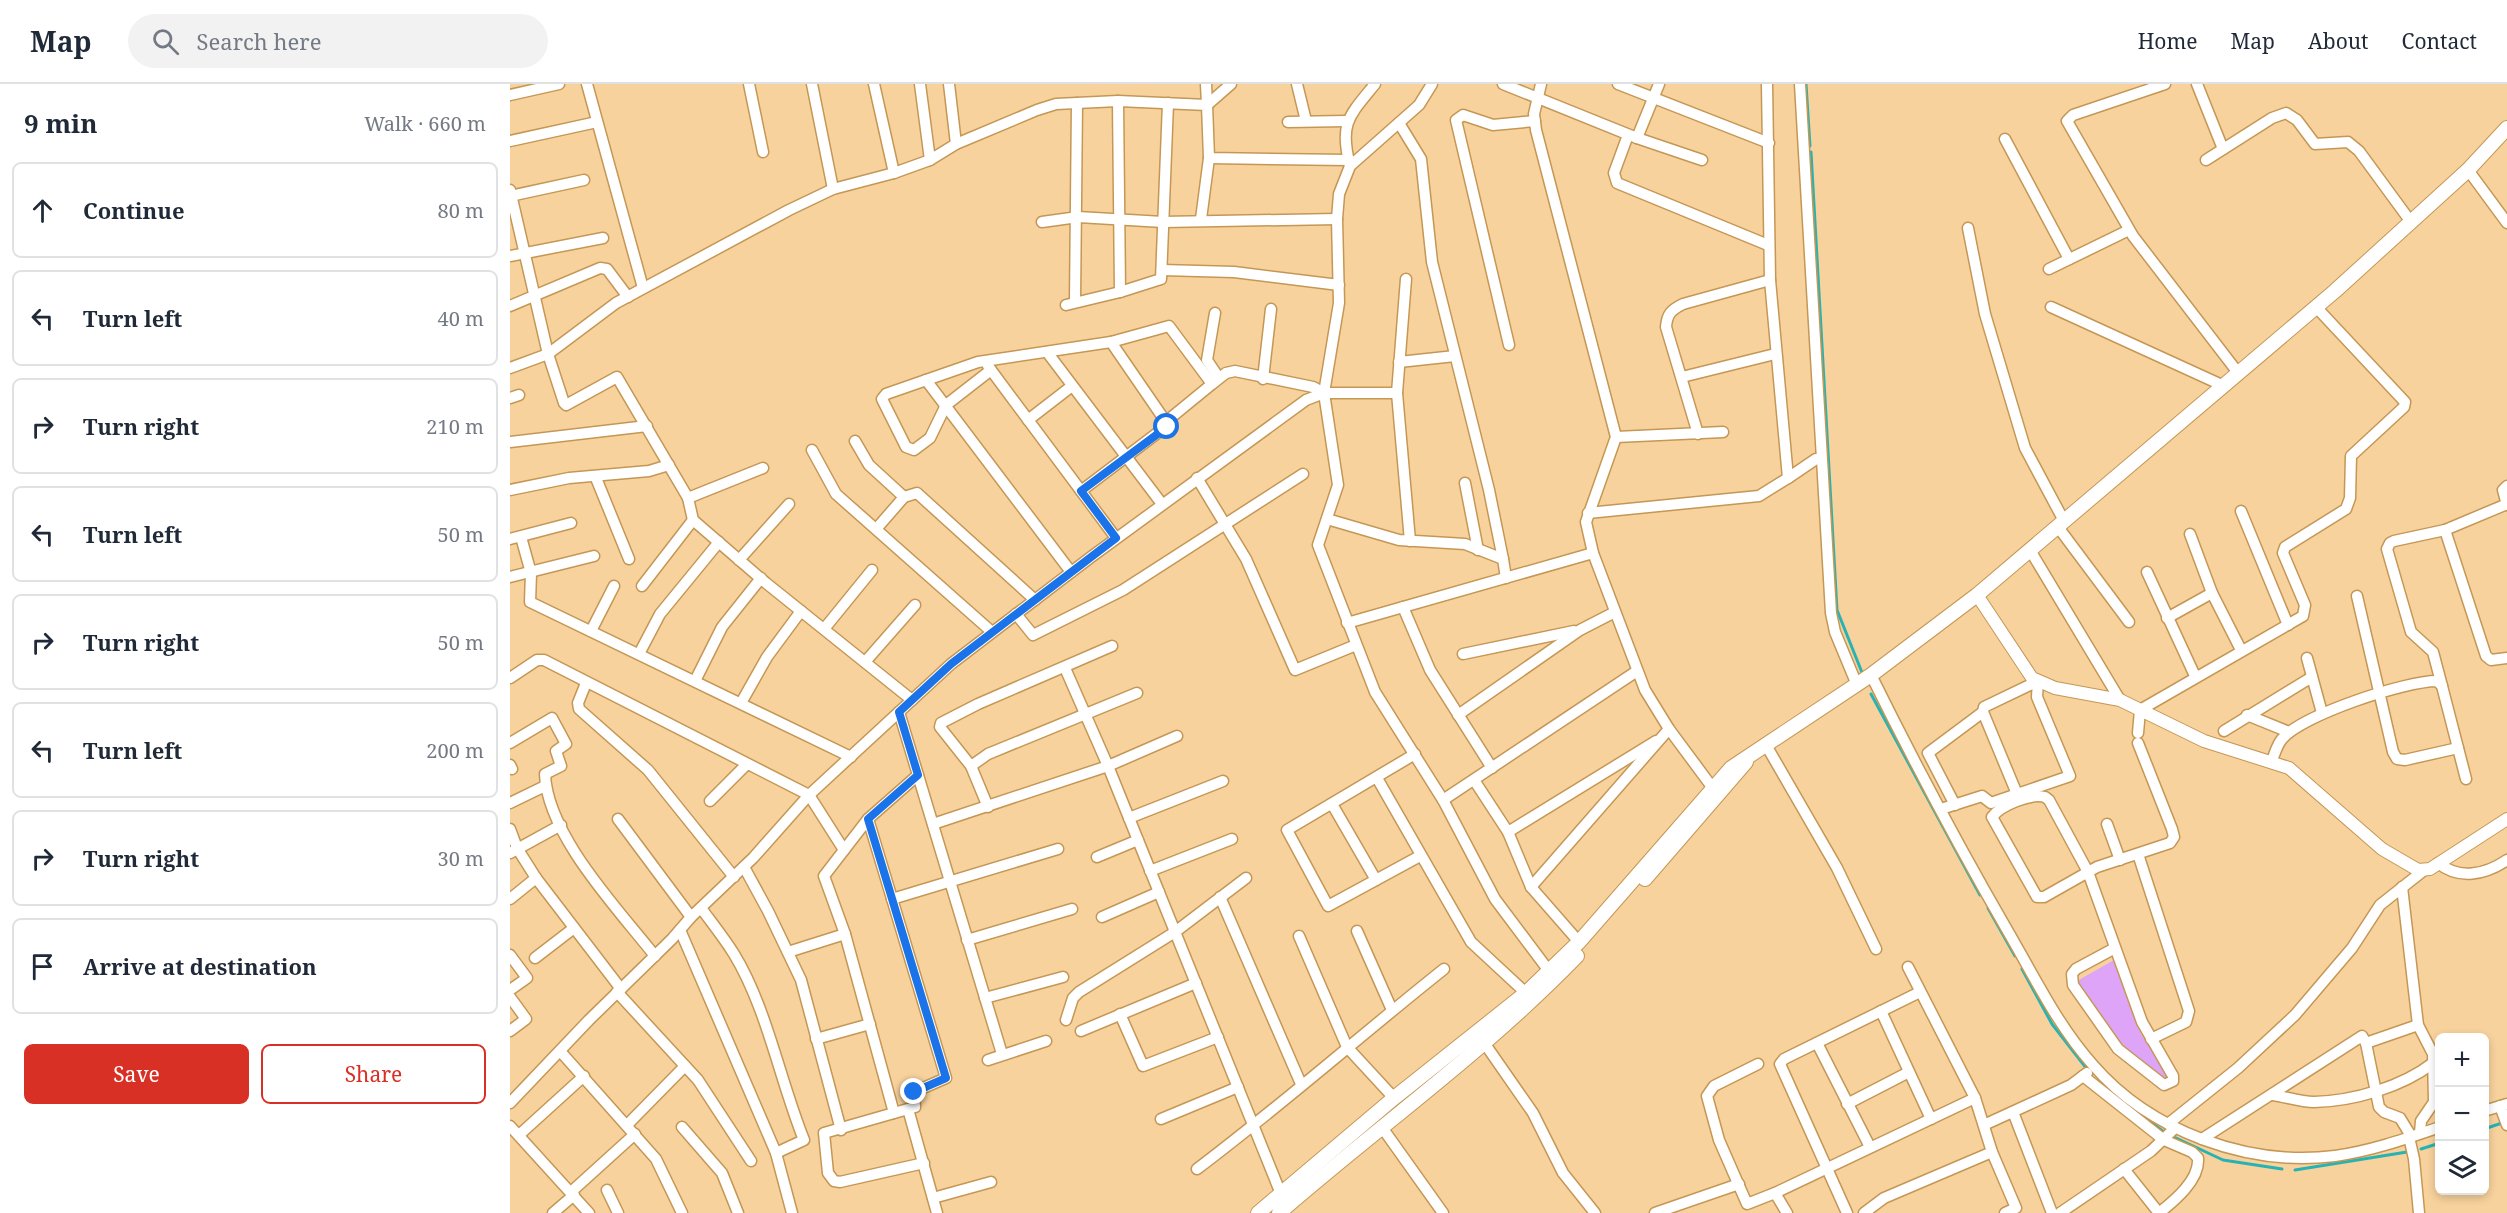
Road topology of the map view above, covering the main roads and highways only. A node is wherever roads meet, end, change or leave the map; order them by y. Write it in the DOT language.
graph roads {
  1 [pos="2507,128"];
  2 [pos="1751,755"];
  3 [pos="1258,1213"];
  4 [pos="1279,1213"];
  1 -- 2 [label="main road"];
  2 -- 3 [label="main road"];
  2 -- 4 [label="main road"];
}
